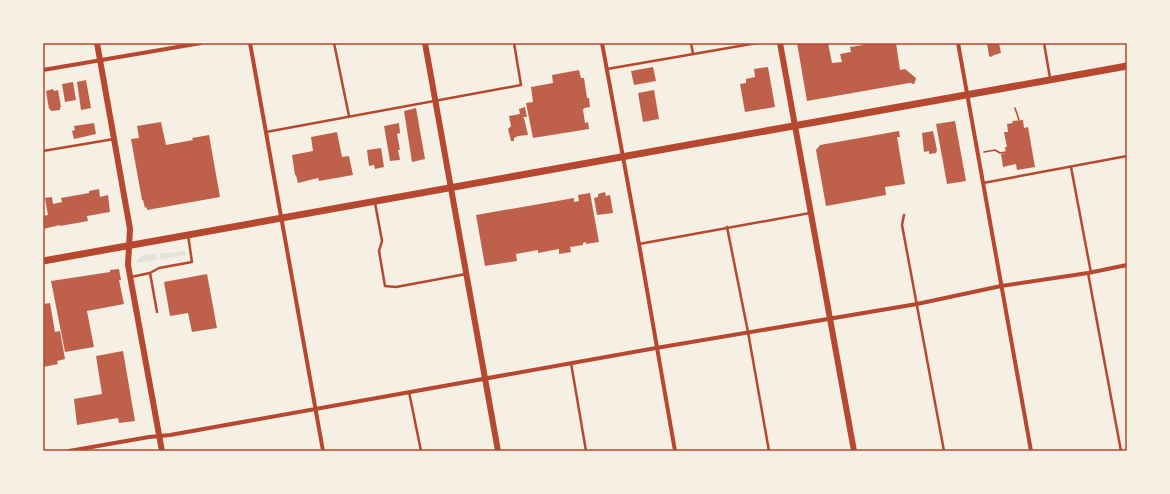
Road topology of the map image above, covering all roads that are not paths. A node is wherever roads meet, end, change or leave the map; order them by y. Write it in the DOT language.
graph roads {
  1 [pos="97,43"];
  2 [pos="201,43"];
  3 [pos="250,43"];
  4 [pos="334,43"];
  5 [pos="424,43"];
  6 [pos="514,43"];
  7 [pos="602,43"];
  8 [pos="691,43"];
  9 [pos="757,43"];
  10 [pos="780,43"];
  11 [pos="958,43"];
  12 [pos="1044,43"];
  13 [pos="693,54"];
  14 [pos="100,61"];
  15 [pos="1127,66"];
  16 [pos="607,69"];
  17 [pos="43,70"];
  18 [pos="1050,80"];
  19 [pos="968,95"];
  20 [pos="435,100"];
  21 [pos="349,116"];
  22 [pos="795,126"];
  23 [pos="266,132"];
  24 [pos="114,138"];
  25 [pos="43,151"];
  26 [pos="1127,156"];
  27 [pos="623,157"];
  28 [pos="1071,167"];
  29 [pos="983,182"];
  30 [pos="451,188"];
  31 [pos="375,201"];
  32 [pos="811,213"];
  33 [pos="904,215"];
  34 [pos="282,218"];
  35 [pos="727,228"];
  36 [pos="188,235"];
  37 [pos="639,244"];
  38 [pos="129,245"];
  39 [pos="43,261"];
  40 [pos="1127,265"];
  41 [pos="150,273"];
  42 [pos="1090,273"];
  43 [pos="466,274"];
  44 [pos="130,277"];
  45 [pos="1001,286"];
  46 [pos="917,304"];
  47 [pos="157,312"];
  48 [pos="830,318"];
  49 [pos="748,332"];
  50 [pos="656,348"];
  51 [pos="571,363"];
  52 [pos="485,379"];
  53 [pos="409,392"];
  54 [pos="316,408"];
  55 [pos="159,436"];
  56 [pos="69,451"];
  57 [pos="162,451"];
  58 [pos="323,451"];
  59 [pos="420,451"];
  60 [pos="498,451"];
  61 [pos="586,451"];
  62 [pos="675,451"];
  63 [pos="769,451"];
  64 [pos="854,451"];
  65 [pos="944,451"];
  66 [pos="1031,451"];
  67 [pos="1121,451"];
  1 -- 14 [label="street"];
  2 -- 14 [label="street"];
  3 -- 23 [label="street"];
  4 -- 21 [label="lane"];
  5 -- 20 [label="street"];
  6 -- 20 [label="lane"];
  7 -- 16 [label="street"];
  8 -- 13 [label="lane"];
  9 -- 13 [label="lane"];
  10 -- 22 [label="street"];
  11 -- 19 [label="street"];
  12 -- 18 [label="lane"];
  13 -- 16 [label="lane"];
  14 -- 17 [label="street"];
  14 -- 24 [label="street"];
  15 -- 18 [label="main road"];
  16 -- 27 [label="street"];
  18 -- 19 [label="main road"];
  19 -- 22 [label="main road"];
  19 -- 29 [label="street"];
  20 -- 21 [label="lane"];
  20 -- 30 [label="street"];
  21 -- 23 [label="lane"];
  22 -- 27 [label="main road"];
  22 -- 32 [label="street"];
  23 -- 34 [label="street"];
  24 -- 25 [label="lane"];
  24 -- 38 [label="street"];
  26 -- 28 [label="lane"];
  27 -- 30 [label="main road"];
  27 -- 37 [label="street"];
  28 -- 29 [label="lane"];
  28 -- 42 [label="lane"];
  29 -- 45 [label="street"];
  30 -- 31 [label="main road"];
  30 -- 43 [label="street"];
  31 -- 34 [label="main road"];
  31 -- 43 [label="lane"];
  32 -- 35 [label="lane"];
  32 -- 48 [label="street"];
  33 -- 46 [label="lane"];
  34 -- 36 [label="main road"];
  34 -- 54 [label="street"];
  35 -- 37 [label="lane"];
  35 -- 49 [label="lane"];
  36 -- 38 [label="main road"];
  36 -- 41 [label="lane"];
  37 -- 50 [label="street"];
  38 -- 39 [label="main road"];
  38 -- 44 [label="street"];
  40 -- 42 [label="street"];
  41 -- 44 [label="lane"];
  41 -- 47 [label="lane"];
  42 -- 45 [label="street"];
  42 -- 67 [label="lane"];
  43 -- 52 [label="street"];
  44 -- 55 [label="street"];
  45 -- 46 [label="street"];
  45 -- 66 [label="street"];
  46 -- 48 [label="street"];
  46 -- 65 [label="lane"];
  48 -- 49 [label="street"];
  48 -- 64 [label="street"];
  49 -- 50 [label="street"];
  49 -- 63 [label="lane"];
  50 -- 51 [label="street"];
  50 -- 62 [label="street"];
  51 -- 52 [label="street"];
  51 -- 61 [label="lane"];
  52 -- 53 [label="street"];
  52 -- 60 [label="street"];
  53 -- 54 [label="street"];
  53 -- 59 [label="lane"];
  54 -- 55 [label="street"];
  54 -- 58 [label="street"];
  55 -- 56 [label="street"];
  55 -- 57 [label="street"];
}
